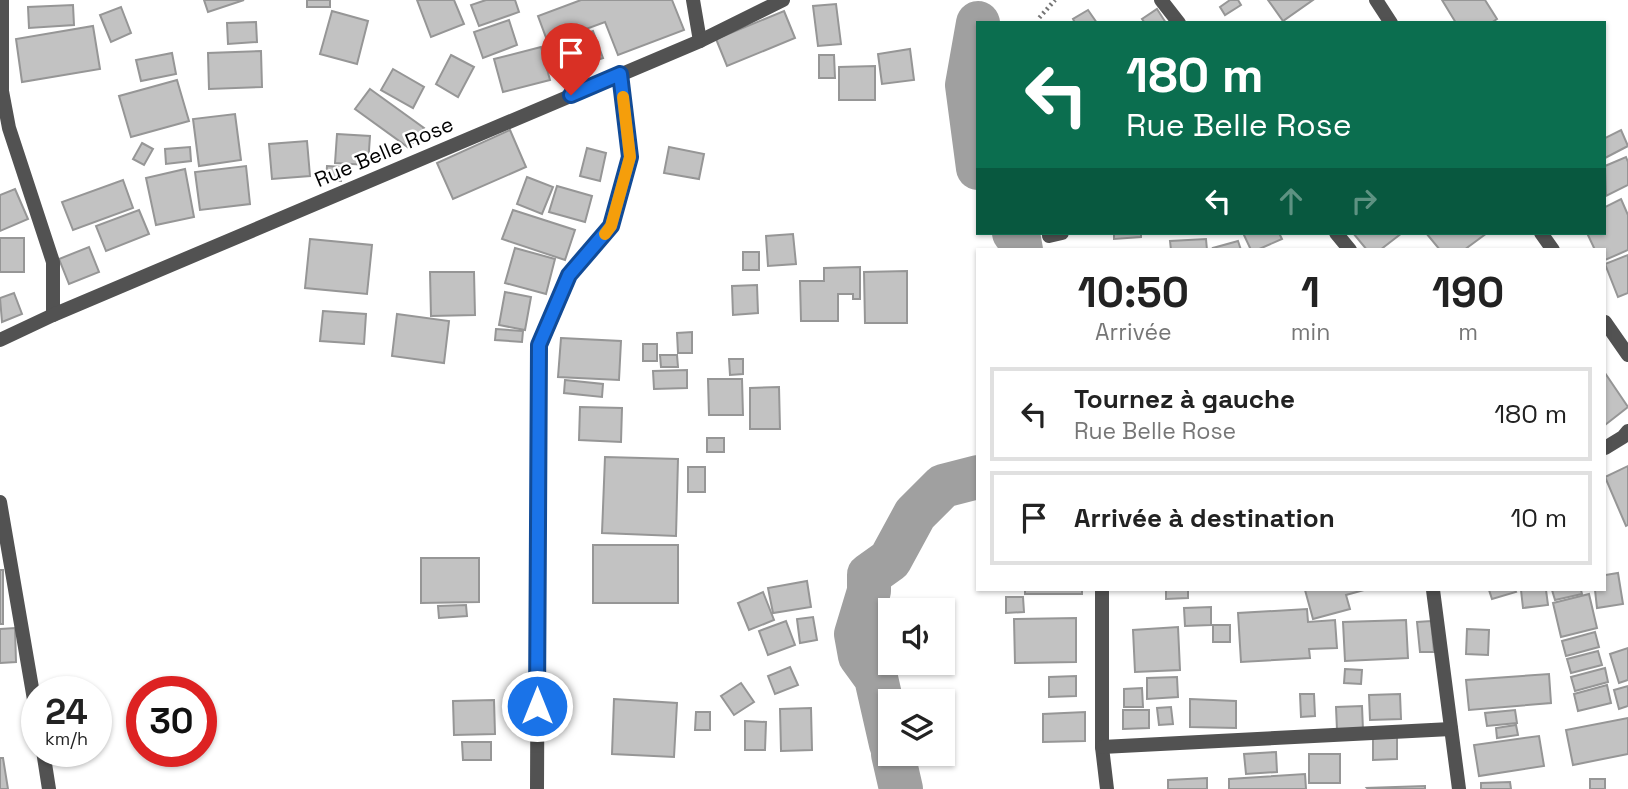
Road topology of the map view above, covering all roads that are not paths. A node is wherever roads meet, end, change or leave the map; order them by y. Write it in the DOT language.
graph roads {
  1 [pos="2,0"];
  2 [pos="693,0"];
  3 [pos="783,0"];
  4 [pos="1161,0"];
  5 [pos="1376,0"];
  6 [pos="1177,21"];
  7 [pos="1390,21"];
  8 [pos="700,41"];
  9 [pos="620,74"];
  10 [pos="53,315"];
  11 [pos="1606,323"];
  12 [pos="0,340"];
  13 [pos="1628,355"];
  14 [pos="1628,431"];
  15 [pos="1606,447"];
  16 [pos="0,502"];
  17 [pos="1101,591"];
  18 [pos="1433,591"];
  19 [pos="30,676"];
  20 [pos="1451,729"];
  21 [pos="1102,747"];
  22 [pos="46,767"];
  23 [pos="49,789"];
  24 [pos="537,789"];
  25 [pos="1107,789"];
  26 [pos="1459,789"];
  1 -- 10 [label="street"];
  2 -- 8 [label="street"];
  3 -- 8 [label="street, Rue Belle Rose"];
  4 -- 6 [label="street"];
  5 -- 7 [label="street"];
  8 -- 9 [label="street, Rue Belle Rose"];
  9 -- 10 [label="street, Rue Belle Rose"];
  9 -- 24 [label="street"];
  10 -- 12 [label="street, Rue Belle Rose"];
  11 -- 13 [label="street"];
  14 -- 15 [label="street"];
  16 -- 19 [label="street"];
  17 -- 21 [label="street"];
  18 -- 20 [label="street"];
  20 -- 21 [label="street"];
  20 -- 26 [label="street"];
  21 -- 25 [label="street"];
  22 -- 23 [label="street"];
}
